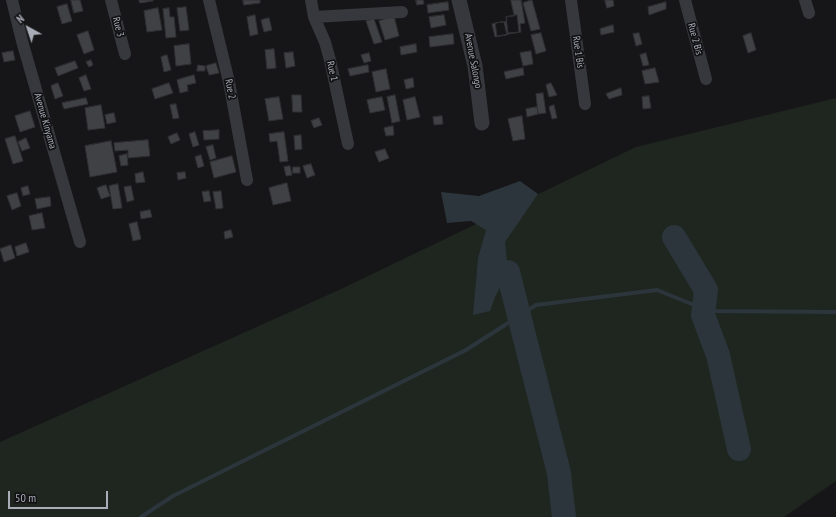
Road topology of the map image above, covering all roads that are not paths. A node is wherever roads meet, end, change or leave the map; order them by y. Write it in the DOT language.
graph roads {
  1 [pos="12,0"];
  2 [pos="111,0"];
  3 [pos="209,0"];
  4 [pos="311,0"];
  5 [pos="459,0"];
  6 [pos="571,0"];
  7 [pos="685,0"];
  8 [pos="805,0"];
  9 [pos="402,12"];
  10 [pos="809,13"];
  11 [pos="314,17"];
  12 [pos="124,54"];
  13 [pos="706,79"];
  14 [pos="585,104"];
  15 [pos="482,123"];
  16 [pos="348,144"];
  17 [pos="247,180"];
  18 [pos="80,242"];
  1 -- 18 [label="street, Avenue Kinyama"];
  2 -- 12 [label="street, Rue 3"];
  3 -- 17 [label="street, Rue 2"];
  4 -- 11 [label="street, Rue 1"];
  5 -- 15 [label="street, Avenue Salongo"];
  6 -- 14 [label="street, Rue 1 Bis"];
  7 -- 13 [label="street, Rue 2 Bis"];
  8 -- 10 [label="street"];
  9 -- 11 [label="street"];
  11 -- 16 [label="street, Rue 1"];
}
